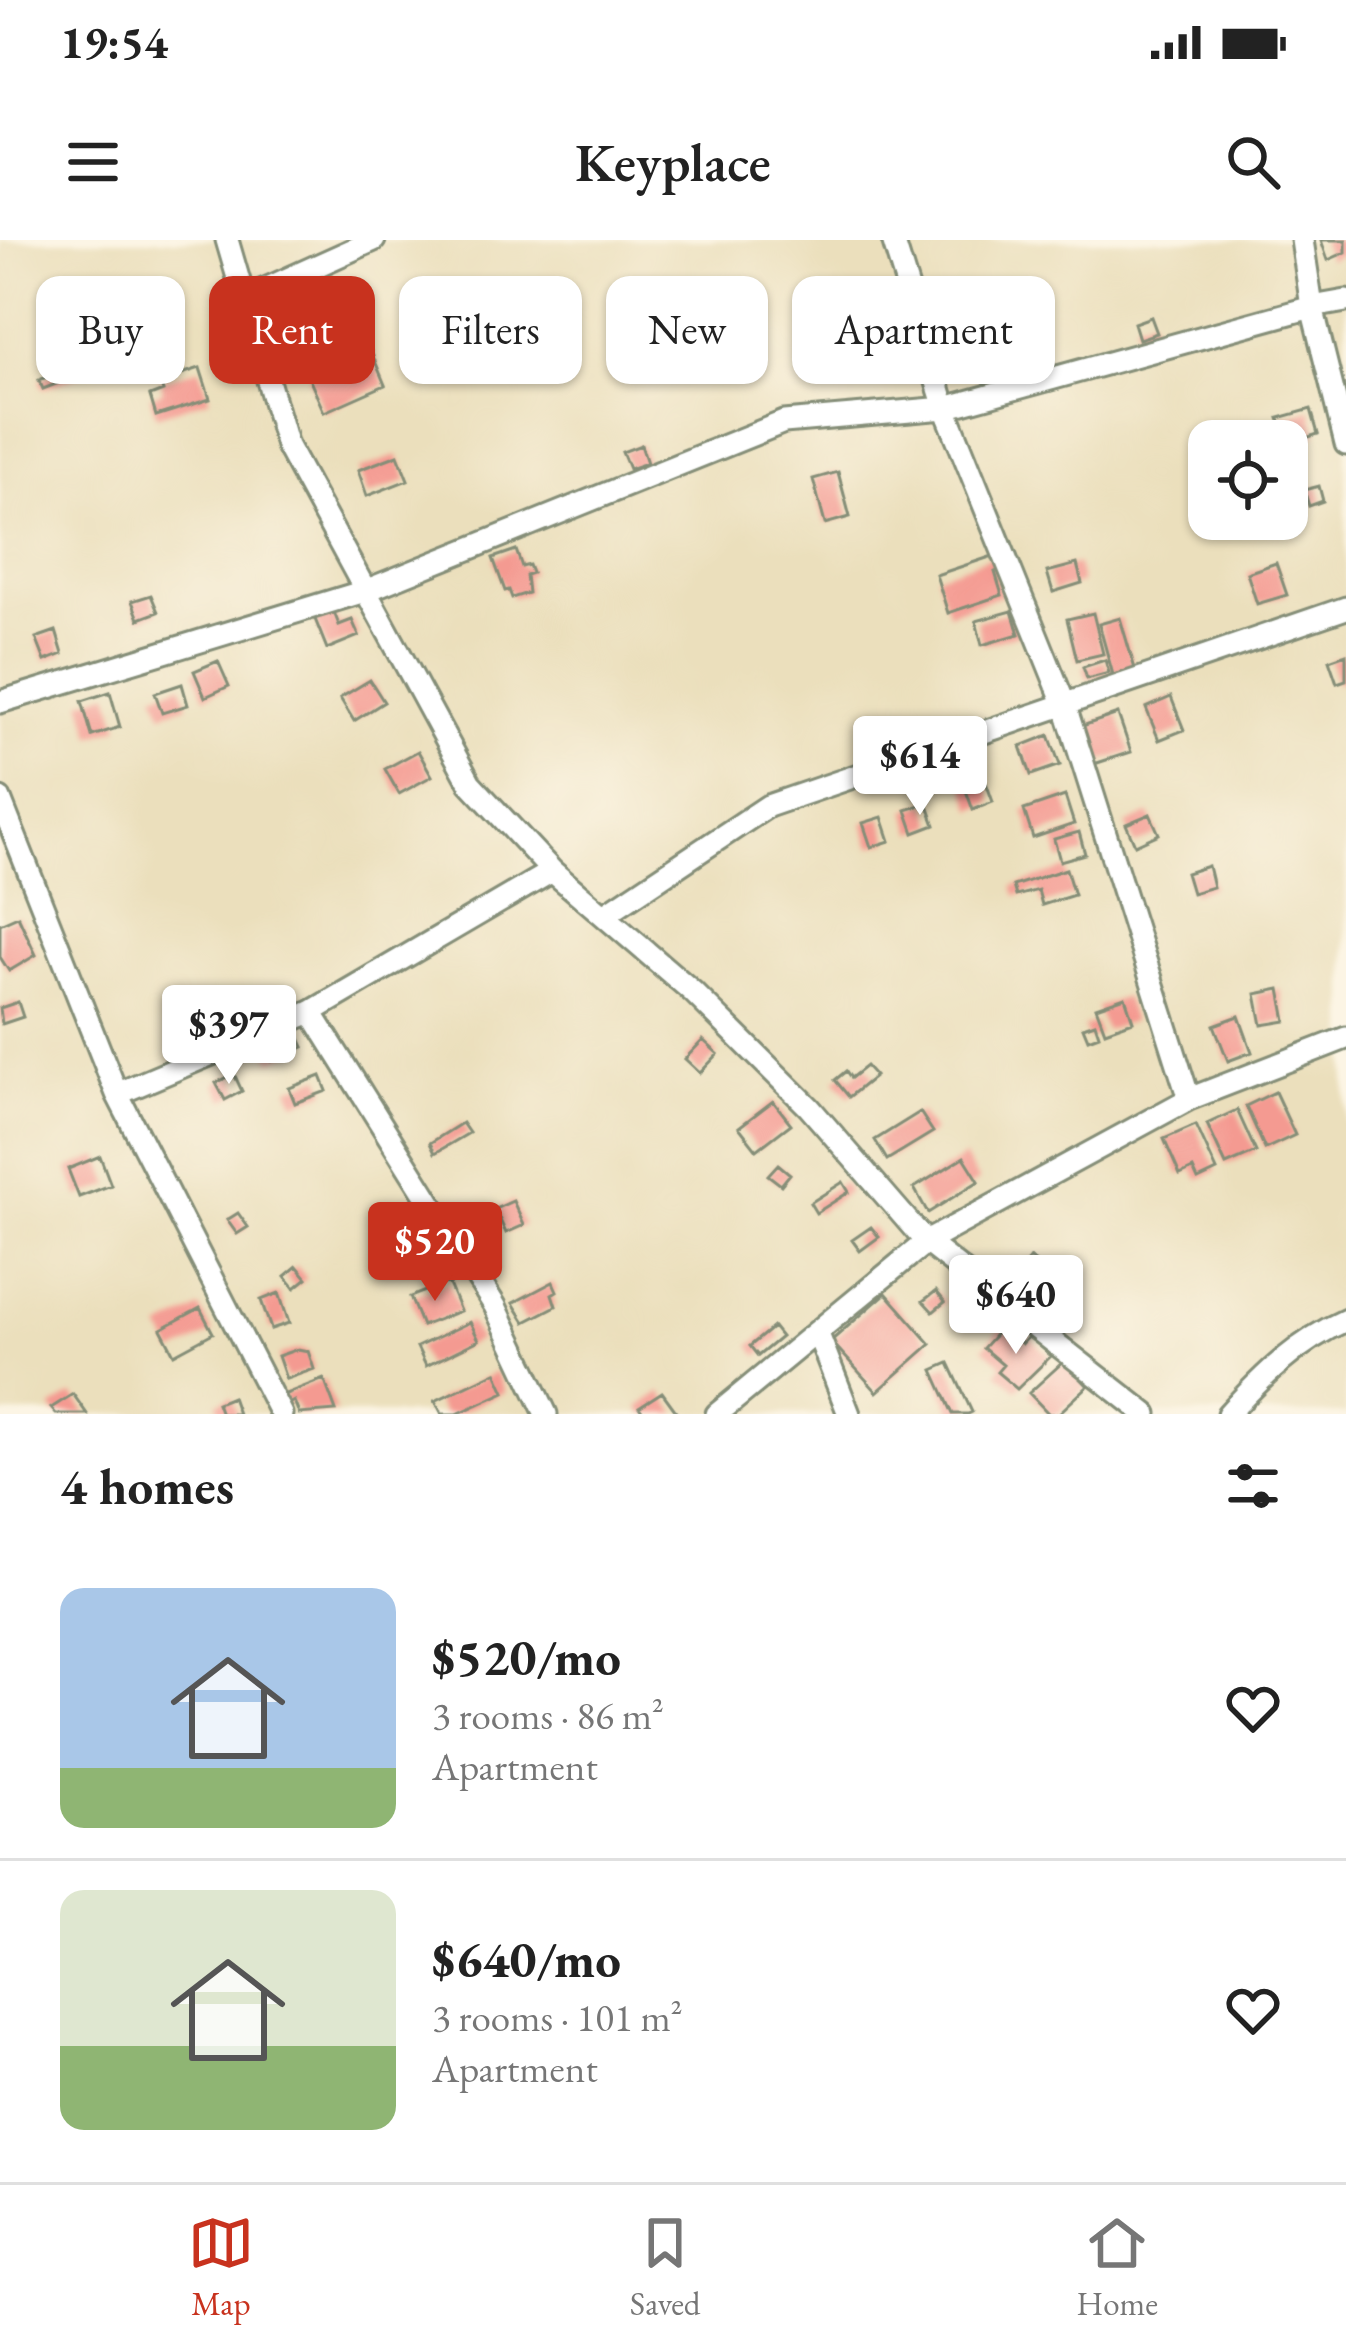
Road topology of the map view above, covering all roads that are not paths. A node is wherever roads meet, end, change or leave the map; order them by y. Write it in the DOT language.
graph roads {
  1 [pos="227,240"];
  2 [pos="374,240"];
  3 [pos="893,240"];
  4 [pos="1302,240"];
  5 [pos="235,276"];
  6 [pos="294,276"];
  7 [pos="1346,301"];
  8 [pos="1312,307"];
  9 [pos="267,384"];
  10 [pos="945,408"];
  11 [pos="1346,444"];
  12 [pos="365,591"];
  13 [pos="1346,608"];
  14 [pos="0,702"];
  15 [pos="1064,703"];
  16 [pos="0,799"];
  17 [pos="552,871"];
  18 [pos="604,915"];
  19 [pos="311,1012"];
  20 [pos="1346,1038"];
  21 [pos="117,1094"];
  22 [pos="1190,1099"];
  23 [pos="926,1242"];
  24 [pos="1346,1320"];
  25 [pos="818,1334"];
  26 [pos="281,1414"];
  27 [pos="546,1414"];
  28 [pos="717,1414"];
  29 [pos="848,1414"];
  30 [pos="1146,1414"];
  31 [pos="1228,1414"];
  1 -- 5 [label="street"];
  2 -- 6 [label="street"];
  3 -- 10 [label="street"];
  4 -- 8 [label="street"];
  7 -- 8 [label="street"];
  8 -- 10 [label="street"];
  8 -- 11 [label="street"];
  9 -- 12 [label="street"];
  10 -- 12 [label="street"];
  10 -- 15 [label="street"];
  12 -- 14 [label="street"];
  12 -- 17 [label="street"];
  13 -- 15 [label="street"];
  15 -- 18 [label="street"];
  15 -- 22 [label="street"];
  16 -- 21 [label="street"];
  17 -- 18 [label="street"];
  17 -- 19 [label="street"];
  18 -- 23 [label="street"];
  19 -- 21 [label="street"];
  19 -- 27 [label="street"];
  20 -- 22 [label="street"];
  21 -- 26 [label="street"];
  22 -- 23 [label="street"];
  23 -- 25 [label="street"];
  23 -- 30 [label="street"];
  24 -- 31 [label="street"];
  25 -- 28 [label="street"];
  25 -- 29 [label="street"];
}
